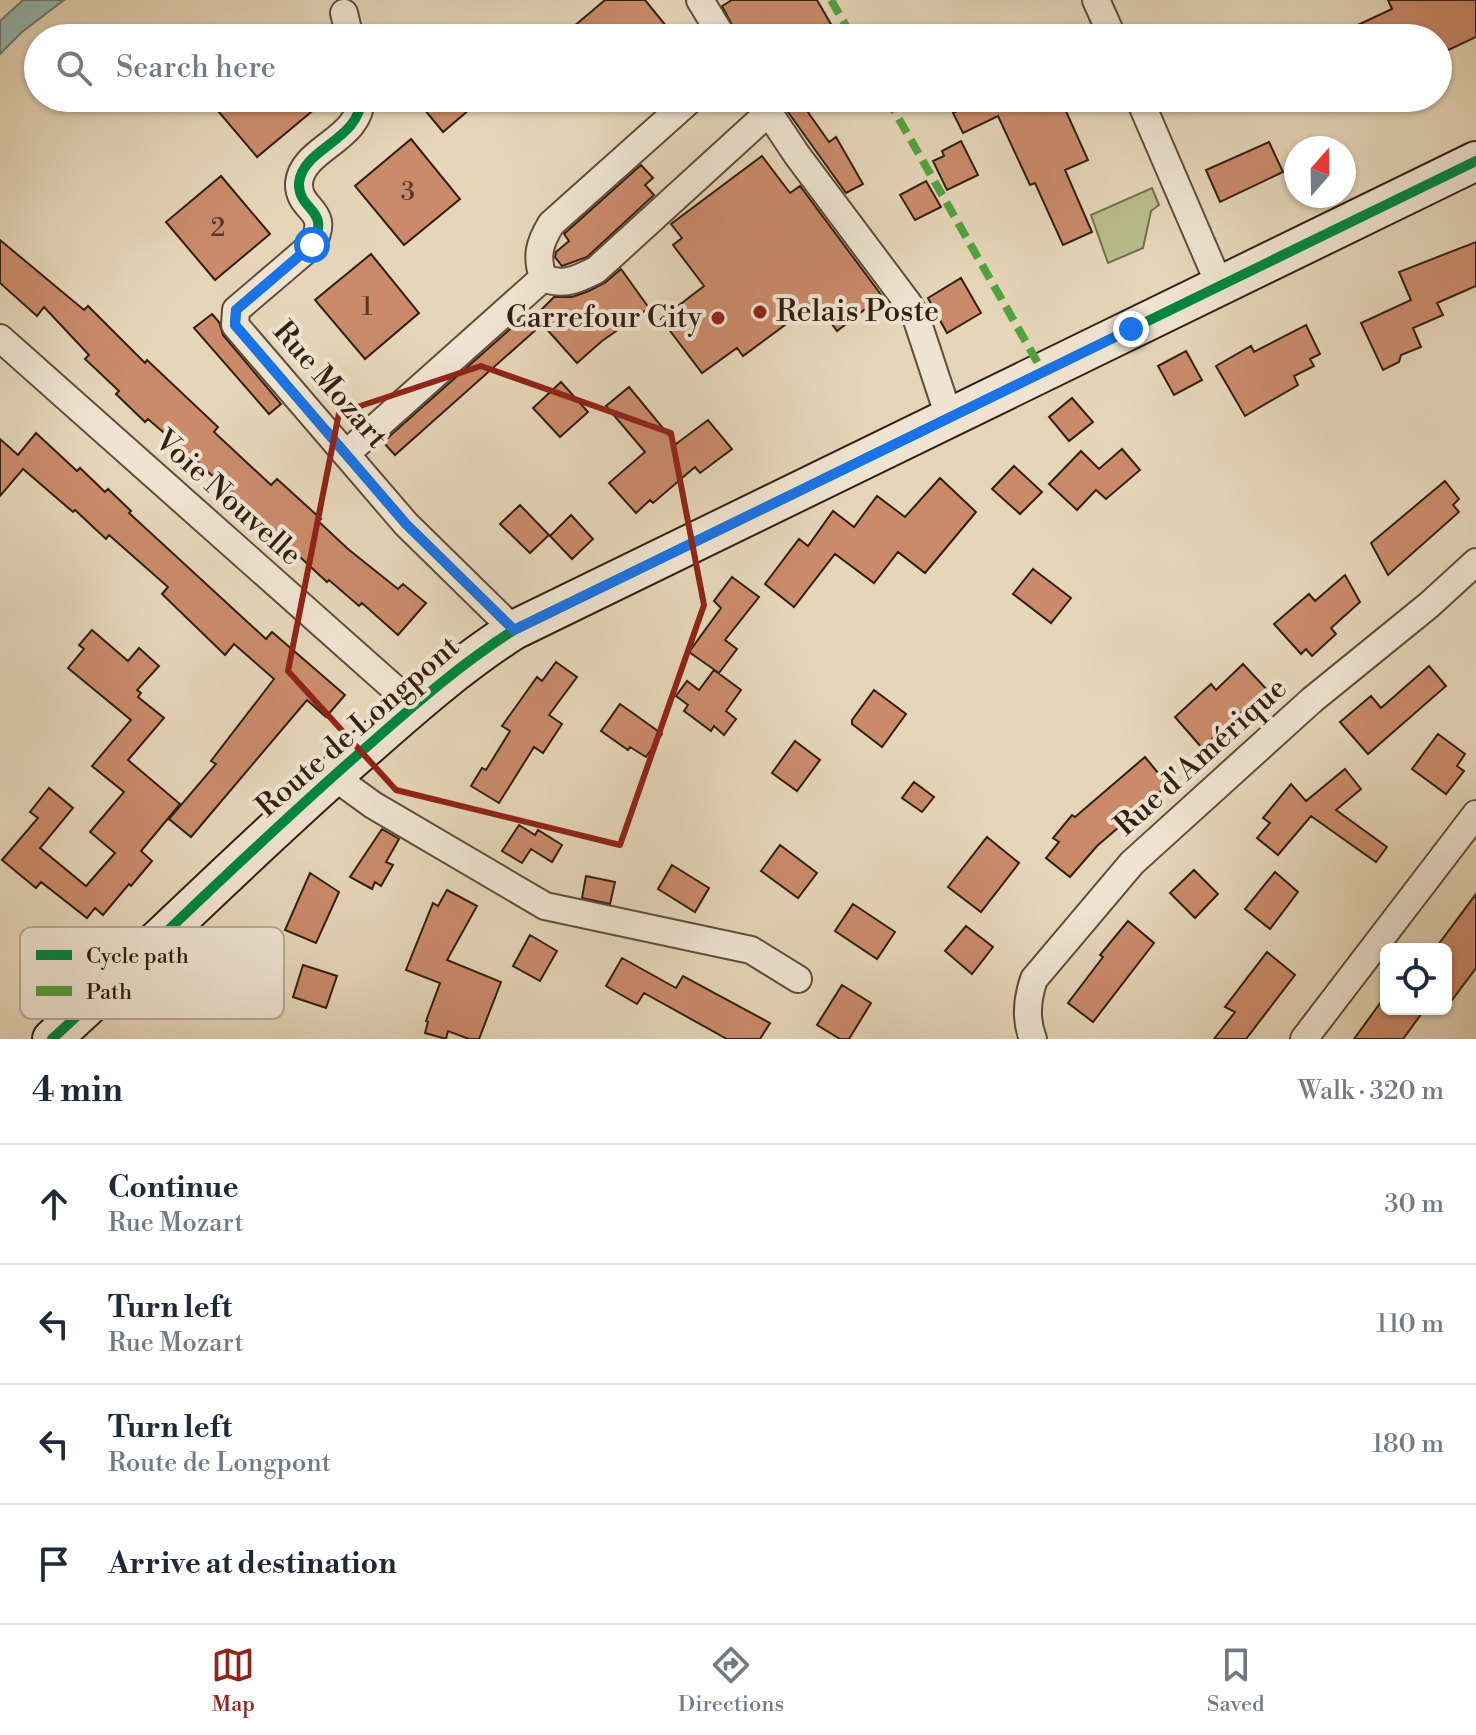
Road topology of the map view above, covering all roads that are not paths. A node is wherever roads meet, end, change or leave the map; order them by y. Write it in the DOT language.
graph roads {
  1 [pos="700,0"];
  2 [pos="1096,0"];
  3 [pos="715,24"];
  4 [pos="1107,24"];
  5 [pos="359,112"];
  6 [pos="676,112"];
  7 [pos="757,112"];
  8 [pos="769,112"];
  9 [pos="1145,112"];
  10 [pos="1476,161"];
  11 [pos="543,278"];
  12 [pos="1220,286"];
  13 [pos="0,338"];
  14 [pos="949,417"];
  15 [pos="347,453"];
  16 [pos="1476,562"];
  17 [pos="514,630"];
  18 [pos="413,705"];
  19 [pos="333,776"];
  20 [pos="1476,814"];
  21 [pos="172,927"];
  22 [pos="798,979"];
  23 [pos="73,1019"];
  24 [pos="52,1039"];
  25 [pos="1033,1039"];
  26 [pos="1304,1039"];
  1 -- 3 [label="street"];
  2 -- 4 [label="street"];
  5 -- 15 [label="street, Rue Mozart"];
  6 -- 11 [label="street"];
  7 -- 11 [label="street"];
  8 -- 14 [label="street"];
  9 -- 12 [label="street"];
  10 -- 12 [label="main road, Route de Longpont"];
  11 -- 15 [label="street"];
  12 -- 14 [label="main road, Route de Longpont"];
  13 -- 18 [label="street, Voie Nouvelle"];
  14 -- 17 [label="main road, Route de Longpont"];
  15 -- 17 [label="street, Rue Mozart"];
  16 -- 25 [label="street, Rue d'Amérique"];
  17 -- 18 [label="main road, Route de Longpont"];
  18 -- 19 [label="main road, Route de Longpont"];
  19 -- 21 [label="main road, Route de Longpont"];
  19 -- 22 [label="street"];
  20 -- 26 [label="street"];
  23 -- 24 [label="main road, Route de Longpont"];
}
